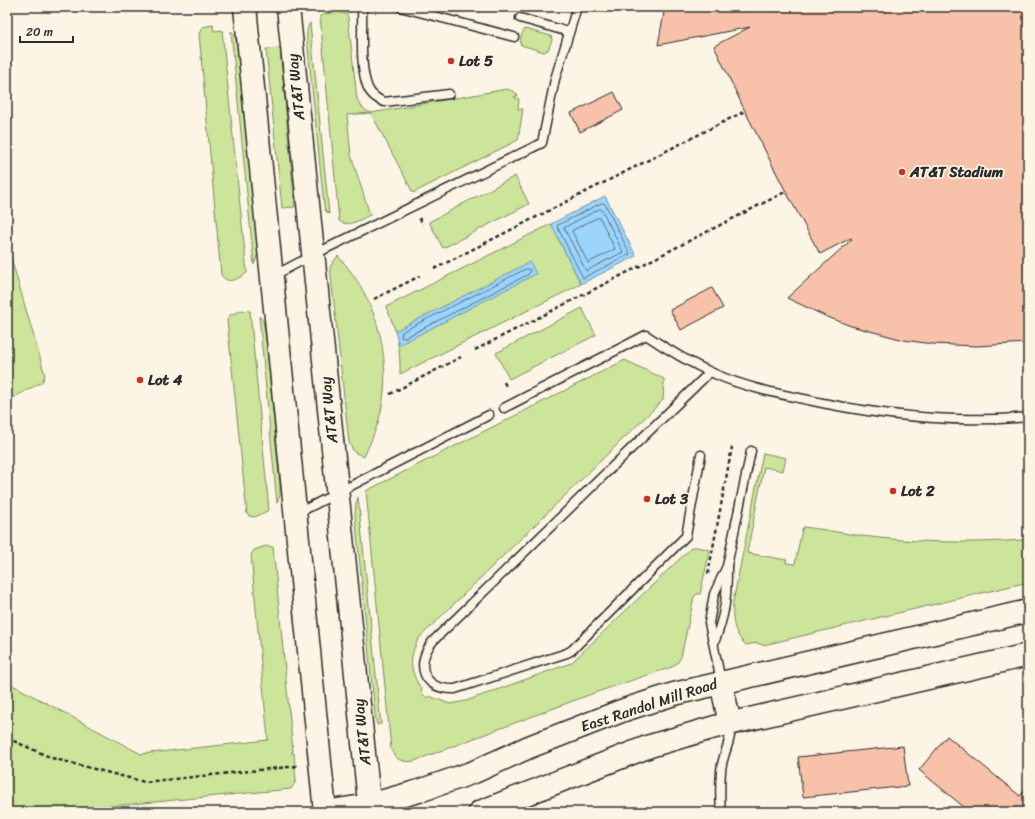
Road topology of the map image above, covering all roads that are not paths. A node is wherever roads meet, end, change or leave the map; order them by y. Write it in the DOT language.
graph roads {
  1 [pos="246,7"];
  2 [pos="288,7"];
  3 [pos="362,7"];
  4 [pos="400,7"];
  5 [pos="578,7"];
  6 [pos="520,18"];
  7 [pos="569,32"];
  8 [pos="514,37"];
  9 [pos="449,94"];
  10 [pos="313,255"];
  11 [pos="272,277"];
  12 [pos="710,372"];
  13 [pos="504,408"];
  14 [pos="489,415"];
  15 [pos="1028,417"];
  16 [pos="751,451"];
  17 [pos="701,455"];
  18 [pos="337,492"];
  19 [pos="296,514"];
  20 [pos="727,566"];
  21 [pos="1028,611"];
  22 [pos="714,644"];
  23 [pos="1028,655"];
  24 [pos="721,682"];
  25 [pos="731,728"];
  26 [pos="370,808"];
  27 [pos="325,812"];
  28 [pos="480,812"];
  29 [pos="721,812"];
  1 -- 11 [label="main road"];
  2 -- 10 [label="main road, AT&T Way"];
  3 -- 9 [label="lane"];
  4 -- 8 [label="lane"];
  5 -- 7 [label="lane"];
  6 -- 7 [label="lane"];
  7 -- 10 [label="lane"];
  10 -- 11 [label="lane"];
  10 -- 18 [label="main road, AT&T Way"];
  11 -- 19 [label="main road"];
  12 -- 13 [label="lane"];
  12 -- 15 [label="lane"];
  12 -- 17 [label="lane"];
  14 -- 18 [label="lane"];
  16 -- 20 [label="lane"];
  18 -- 19 [label="lane"];
  18 -- 26 [label="main road, AT&T Way"];
  19 -- 27 [label="main road"];
  20 -- 22 [label="lane"];
  20 -- 22 [label="lane"];
  21 -- 24 [label="main road, East Randol Mill Road"];
  22 -- 24 [label="lane"];
  23 -- 25 [label="main road"];
  24 -- 25 [label="main road"];
  24 -- 26 [label="main road, East Randol Mill Road"];
  25 -- 28 [label="main road"];
  25 -- 29 [label="lane"];
  26 -- 27 [label="main road, East Randol Mill Road"];
}
